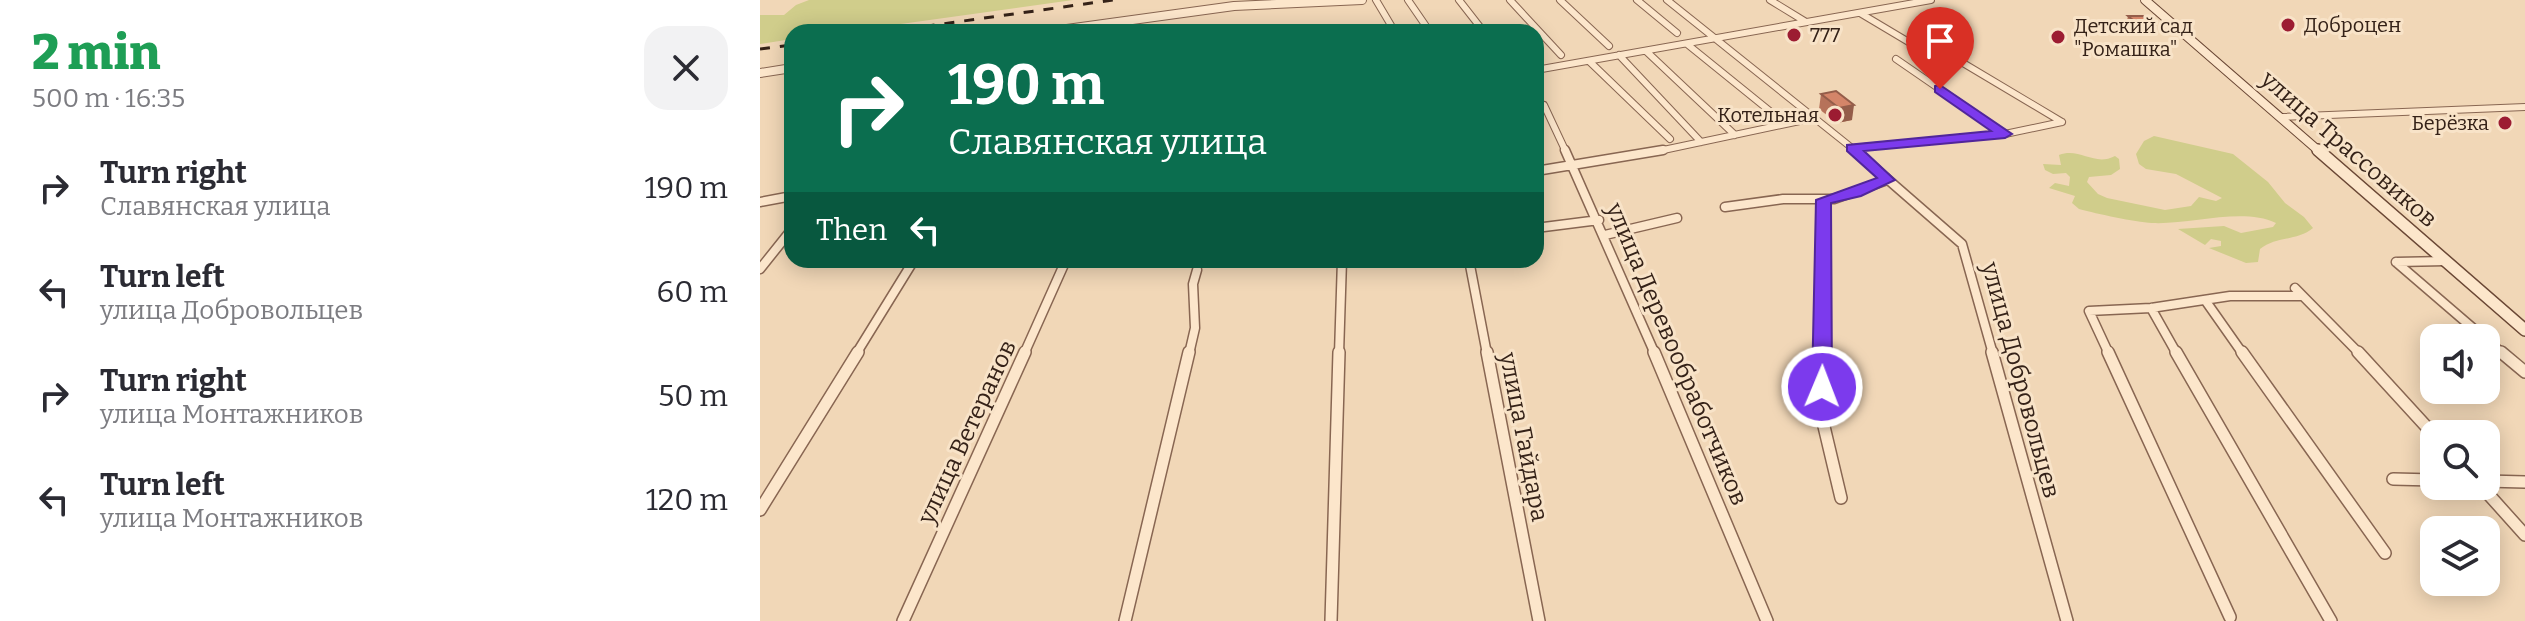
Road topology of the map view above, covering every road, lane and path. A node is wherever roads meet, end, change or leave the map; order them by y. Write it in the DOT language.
graph roads {
  1 [pos="1362,0"];
  2 [pos="1376,0"];
  3 [pos="1408,0"];
  4 [pos="1459,0"];
  5 [pos="1510,0"];
  6 [pos="1560,0"];
  7 [pos="1637,0"];
  8 [pos="1667,0"];
  9 [pos="1770,0"];
  10 [pos="1931,0"];
  11 [pos="2145,0"];
  12 [pos="1860,13"];
  13 [pos="1806,22"];
  14 [pos="1101,24"];
  15 [pos="1390,24"];
  16 [pos="1424,24"];
  17 [pos="1478,24"];
  18 [pos="1532,24"];
  19 [pos="1677,33"];
  20 [pos="1544,37"];
  21 [pos="1715,38"];
  22 [pos="1687,44"];
  23 [pos="1609,46"];
  24 [pos="1646,51"];
  25 [pos="1561,55"];
  26 [pos="1619,55"];
  27 [pos="1896,59"];
  28 [pos="1589,61"];
  29 [pos="784,69"];
  30 [pos="1544,69"];
  31 [pos="760,73"];
  32 [pos="1544,105"];
  33 [pos="2525,107"];
  34 [pos="1776,116"];
  35 [pos="2280,117"];
  36 [pos="1814,118"];
  37 [pos="2005,134"];
  38 [pos="1735,135"];
  39 [pos="1670,139"];
  40 [pos="1701,142"];
  41 [pos="1852,148"];
  42 [pos="1576,167"];
  43 [pos="1544,170"];
  44 [pos="1887,180"];
  45 [pos="784,198"];
  46 [pos="1823,200"];
  47 [pos="760,202"];
  48 [pos="1725,207"];
  49 [pos="1677,218"];
  50 [pos="1599,220"];
  51 [pos="1544,227"];
  52 [pos="1605,235"];
  53 [pos="784,239"];
  54 [pos="2446,261"];
  55 [pos="909,268"];
  56 [pos="1062,268"];
  57 [pos="1342,268"];
  58 [pos="1471,268"];
  59 [pos="760,269"];
  60 [pos="1197,270"];
  61 [pos="2205,300"];
  62 [pos="2151,308"];
  63 [pos="2525,330"];
  64 [pos="2525,372"];
  65 [pos="2420,420"];
  66 [pos="2393,479"];
  67 [pos="2420,480"];
  68 [pos="2500,481"];
  69 [pos="2525,482"];
  70 [pos="1841,498"];
  71 [pos="2494,500"];
  72 [pos="760,510"];
  73 [pos="2525,535"];
  74 [pos="2385,553"];
  75 [pos="2230,617"];
  76 [pos="903,621"];
  77 [pos="1125,621"];
  78 [pos="1331,621"];
  79 [pos="1539,621"];
  80 [pos="1767,621"];
  81 [pos="2067,621"];
  82 [pos="2331,621"];
  1 -- 14 [label="street"];
  2 -- 15 [label="street"];
  3 -- 16 [label="street"];
  4 -- 17 [label="street"];
  5 -- 18 [label="street"];
  6 -- 23 [label="street"];
  7 -- 19 [label="street"];
  8 -- 21 [label="street, улица Добровольцев"];
  9 -- 13 [label="street"];
  10 -- 12 [label="street"];
  11 -- 35 [label="main road, улица Трассовиков"];
  12 -- 13 [label="street"];
  12 -- 37 [label="street"];
  13 -- 21 [label="street"];
  20 -- 25 [label="street"];
  21 -- 22 [label="street"];
  21 -- 36 [label="street, улица Добровольцев"];
  22 -- 24 [label="street"];
  22 -- 34 [label="street"];
  24 -- 26 [label="street"];
  24 -- 38 [label="street"];
  26 -- 28 [label="street"];
  26 -- 40 [label="street"];
  27 -- 37 [label="street"];
  28 -- 30 [label="street"];
  28 -- 39 [label="street"];
  29 -- 31 [label="street"];
  32 -- 42 [label="street, улица Деревообработчиков"];
  33 -- 35 [label="street"];
  35 -- 54 [label="main road, улица Трассовиков"];
  36 -- 38 [label="street"];
  36 -- 41 [label="street, улица Добровольцев"];
  37 -- 41 [label="street"];
  38 -- 40 [label="street"];
  40 -- 42 [label="street"];
  41 -- 44 [label="street, улица Добровольцев"];
  42 -- 43 [label="street"];
  42 -- 50 [label="street, улица Деревообработчиков"];
  44 -- 46 [label="street"];
  44 -- 81 [label="street, улица Добровольцев"];
  45 -- 47 [label="street"];
  46 -- 48 [label="street"];
  46 -- 70 [label="street"];
  49 -- 52 [label="street"];
  50 -- 51 [label="street"];
  50 -- 52 [label="street, улица Деревообработчиков"];
  52 -- 80 [label="street, улица Деревообработчиков"];
  53 -- 59 [label="street"];
  54 -- 63 [label="main road, улица Трассовиков"];
  54 -- 64 [label="street"];
  55 -- 72 [label="street"];
  56 -- 76 [label="street, улица Ветеранов"];
  57 -- 78 [label="street"];
  58 -- 79 [label="street, улица Гайдара"];
  60 -- 77 [label="street"];
  61 -- 62 [label="street"];
  61 -- 65 [label="street"];
  61 -- 74 [label="street"];
  62 -- 75 [label="street"];
  62 -- 82 [label="street"];
  66 -- 67 [label="street"];
  68 -- 69 [label="street"];
  71 -- 73 [label="street"];
}
